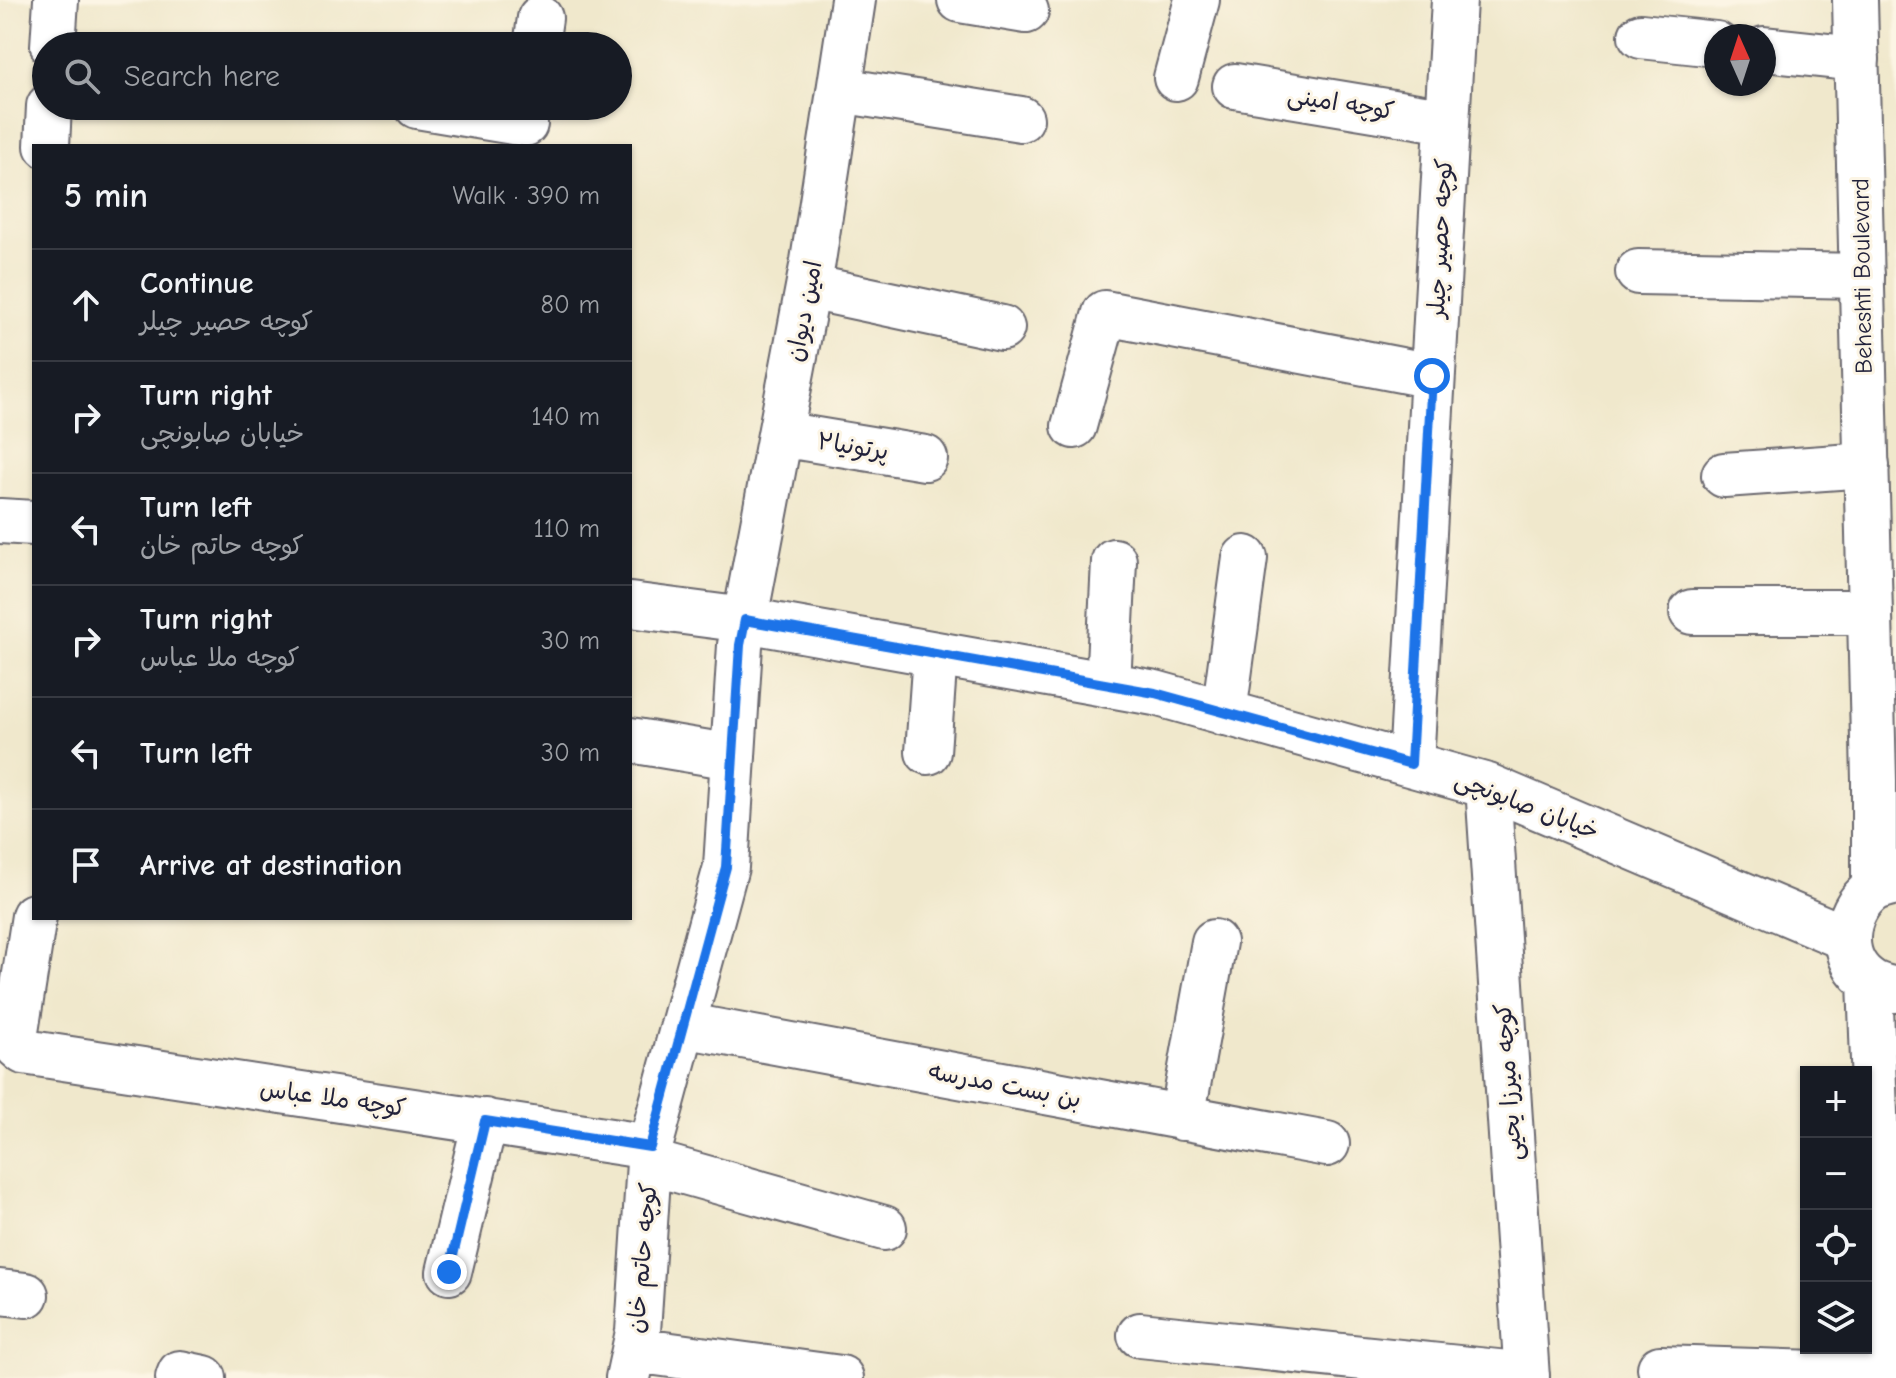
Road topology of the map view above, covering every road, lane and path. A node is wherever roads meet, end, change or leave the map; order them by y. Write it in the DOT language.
graph roads {
  1 [pos="56,0"];
  2 [pos="853,0"];
  3 [pos="960,0"];
  4 [pos="1197,0"];
  5 [pos="1454,0"];
  6 [pos="1855,0"];
  7 [pos="1026,11"];
  8 [pos="54,32"];
  9 [pos="1641,36"];
  10 [pos="1704,43"];
  11 [pos="1776,50"];
  12 [pos="1857,59"];
  13 [pos="1176,78"];
  14 [pos="1235,86"];
  15 [pos="840,90"];
  16 [pos="1021,119"];
  17 [pos="48,120"];
  18 [pos="496,120"];
  19 [pos="1447,121"];
  20 [pos="524,125"];
  21 [pos="47,144"];
  22 [pos="1638,272"];
  23 [pos="1862,276"];
  24 [pos="809,287"];
  25 [pos="1002,328"];
  26 [pos="1432,376"];
  27 [pos="1074,426"];
  28 [pos="780,434"];
  29 [pos="925,458"];
  30 [pos="1867,465"];
  31 [pos="1724,475"];
  32 [pos="1245,558"];
  33 [pos="1114,561"];
  34 [pos="632,605"];
  35 [pos="1692,612"];
  36 [pos="1870,612"];
  37 [pos="745,620"];
  38 [pos="935,654"];
  39 [pos="1108,685"];
  40 [pos="1224,713"];
  41 [pos="632,740"];
  42 [pos="928,752"];
  43 [pos="733,757"];
  44 [pos="1411,764"];
  45 [pos="1488,786"];
  46 [pos="1885,885"];
  47 [pos="33,920"];
  48 [pos="1846,938"];
  49 [pos="1214,942"];
  50 [pos="1883,986"];
  51 [pos="683,1025"];
  52 [pos="1182,1118"];
  53 [pos="485,1121"];
  54 [pos="1327,1144"];
  55 [pos="650,1154"];
  56 [pos="884,1228"];
  57 [pos="449,1272"];
  58 [pos="1140,1335"];
  59 [pos="631,1364"];
  60 [pos="1660,1368"];
  61 [pos="1527,1376"];
  62 [pos="1885,1377"];
  63 [pos="841,1378"];
  1 -- 8 [label="street"];
  2 -- 15 [label="street, امین دیوان"];
  3 -- 7 [label="street"];
  4 -- 13 [label="street"];
  5 -- 19 [label="street, کوچه حصیر چیلر"];
  6 -- 12 [label="street, Beheshti Boulevard"];
  9 -- 10 [label="street"];
  11 -- 12 [label="street"];
  12 -- 23 [label="street, Beheshti Boulevard"];
  14 -- 19 [label="street, کوچه امینی"];
  15 -- 16 [label="street"];
  15 -- 24 [label="street, امین دیوان"];
  17 -- 21 [label="street"];
  18 -- 20 [label="street"];
  19 -- 26 [label="street, کوچه حصیر چیلر"];
  22 -- 23 [label="street"];
  23 -- 30 [label="street, Beheshti Boulevard"];
  24 -- 25 [label="street"];
  24 -- 28 [label="street, امین دیوان"];
  26 -- 27 [label="street"];
  26 -- 44 [label="street, کوچه حصیر چیلر"];
  28 -- 29 [label="street, پرتونیا۲"];
  28 -- 37 [label="street, امین دیوان"];
  30 -- 31 [label="street"];
  30 -- 36 [label="street, Beheshti Boulevard"];
  32 -- 40 [label="street"];
  33 -- 39 [label="street"];
  34 -- 37 [label="street, خیابان صابونچی"];
  35 -- 36 [label="street"];
  36 -- 46 [label="street, Beheshti Boulevard"];
  37 -- 38 [label="street, خیابان صابونچی"];
  37 -- 43 [label="street, کوچه حاتم خان"];
  38 -- 39 [label="street, خیابان صابونچی"];
  38 -- 42 [label="street"];
  39 -- 40 [label="street, خیابان صابونچی"];
  40 -- 44 [label="street, خیابان صابونچی"];
  41 -- 43 [label="street"];
  43 -- 51 [label="street, کوچه حاتم خان"];
  44 -- 45 [label="street, خیابان صابونچی"];
  45 -- 48 [label="street, خیابان صابونچی"];
  45 -- 61 [label="street, کوچه میرزا یحیی"];
  46 -- 48 [label="street"];
  47 -- 53 [label="street, کوچه ملا عباس"];
  48 -- 50 [label="street"];
  49 -- 52 [label="street"];
  50 -- 62 [label="street"];
  51 -- 52 [label="street, بن بست مدرسه"];
  51 -- 55 [label="street, کوچه حاتم خان"];
  52 -- 54 [label="street, بن بست مدرسه"];
  53 -- 55 [label="street, کوچه ملا عباس"];
  53 -- 57 [label="street"];
  55 -- 56 [label="street, کوچه ملا عباس"];
  55 -- 59 [label="street, کوچه حاتم خان"];
  58 -- 61 [label="street"];
  59 -- 63 [label="street"];
  60 -- 62 [label="street"];
}
